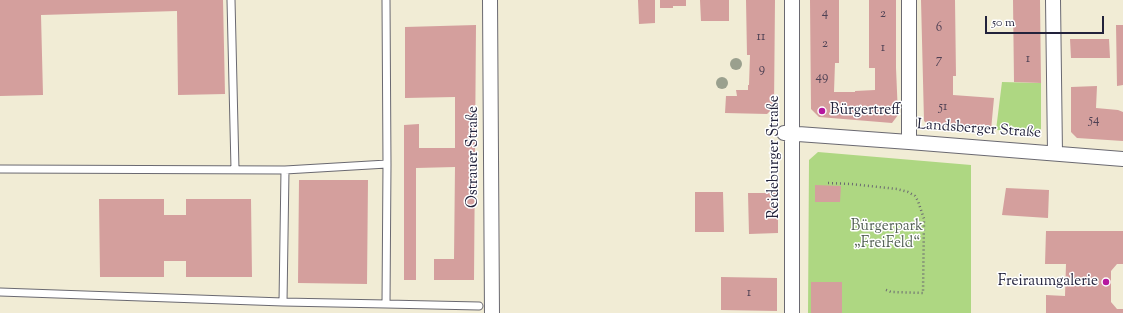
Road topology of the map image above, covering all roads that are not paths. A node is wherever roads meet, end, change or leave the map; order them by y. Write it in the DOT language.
graph roads {
  1 [pos="231,0"];
  2 [pos="386,0"];
  3 [pos="490,0"];
  4 [pos="792,0"];
  5 [pos="910,0"];
  6 [pos="1054,0"];
  7 [pos="788,134"];
  8 [pos="909,142"];
  9 [pos="1055,153"];
  10 [pos="1123,159"];
  11 [pos="387,164"];
  12 [pos="0,169"];
  13 [pos="235,169"];
  14 [pos="286,170"];
  15 [pos="0,292"];
  16 [pos="283,302"];
  17 [pos="386,304"];
  18 [pos="479,306"];
  19 [pos="492,313"];
  20 [pos="792,313"];
  1 -- 13 [label="lane"];
  2 -- 11 [label="lane"];
  3 -- 19 [label="street, Ostrauer Straße"];
  4 -- 7 [label="street, Reideburger Straße"];
  5 -- 8 [label="street"];
  6 -- 9 [label="street"];
  7 -- 8 [label="street, Landsberger Straße"];
  7 -- 20 [label="street, Reideburger Straße"];
  8 -- 9 [label="street, Landsberger Straße"];
  9 -- 10 [label="street, Landsberger Straße"];
  11 -- 14 [label="lane"];
  11 -- 17 [label="lane"];
  12 -- 13 [label="lane"];
  13 -- 14 [label="lane"];
  14 -- 16 [label="lane"];
  15 -- 16 [label="lane"];
  16 -- 17 [label="lane"];
  17 -- 18 [label="lane"];
}
